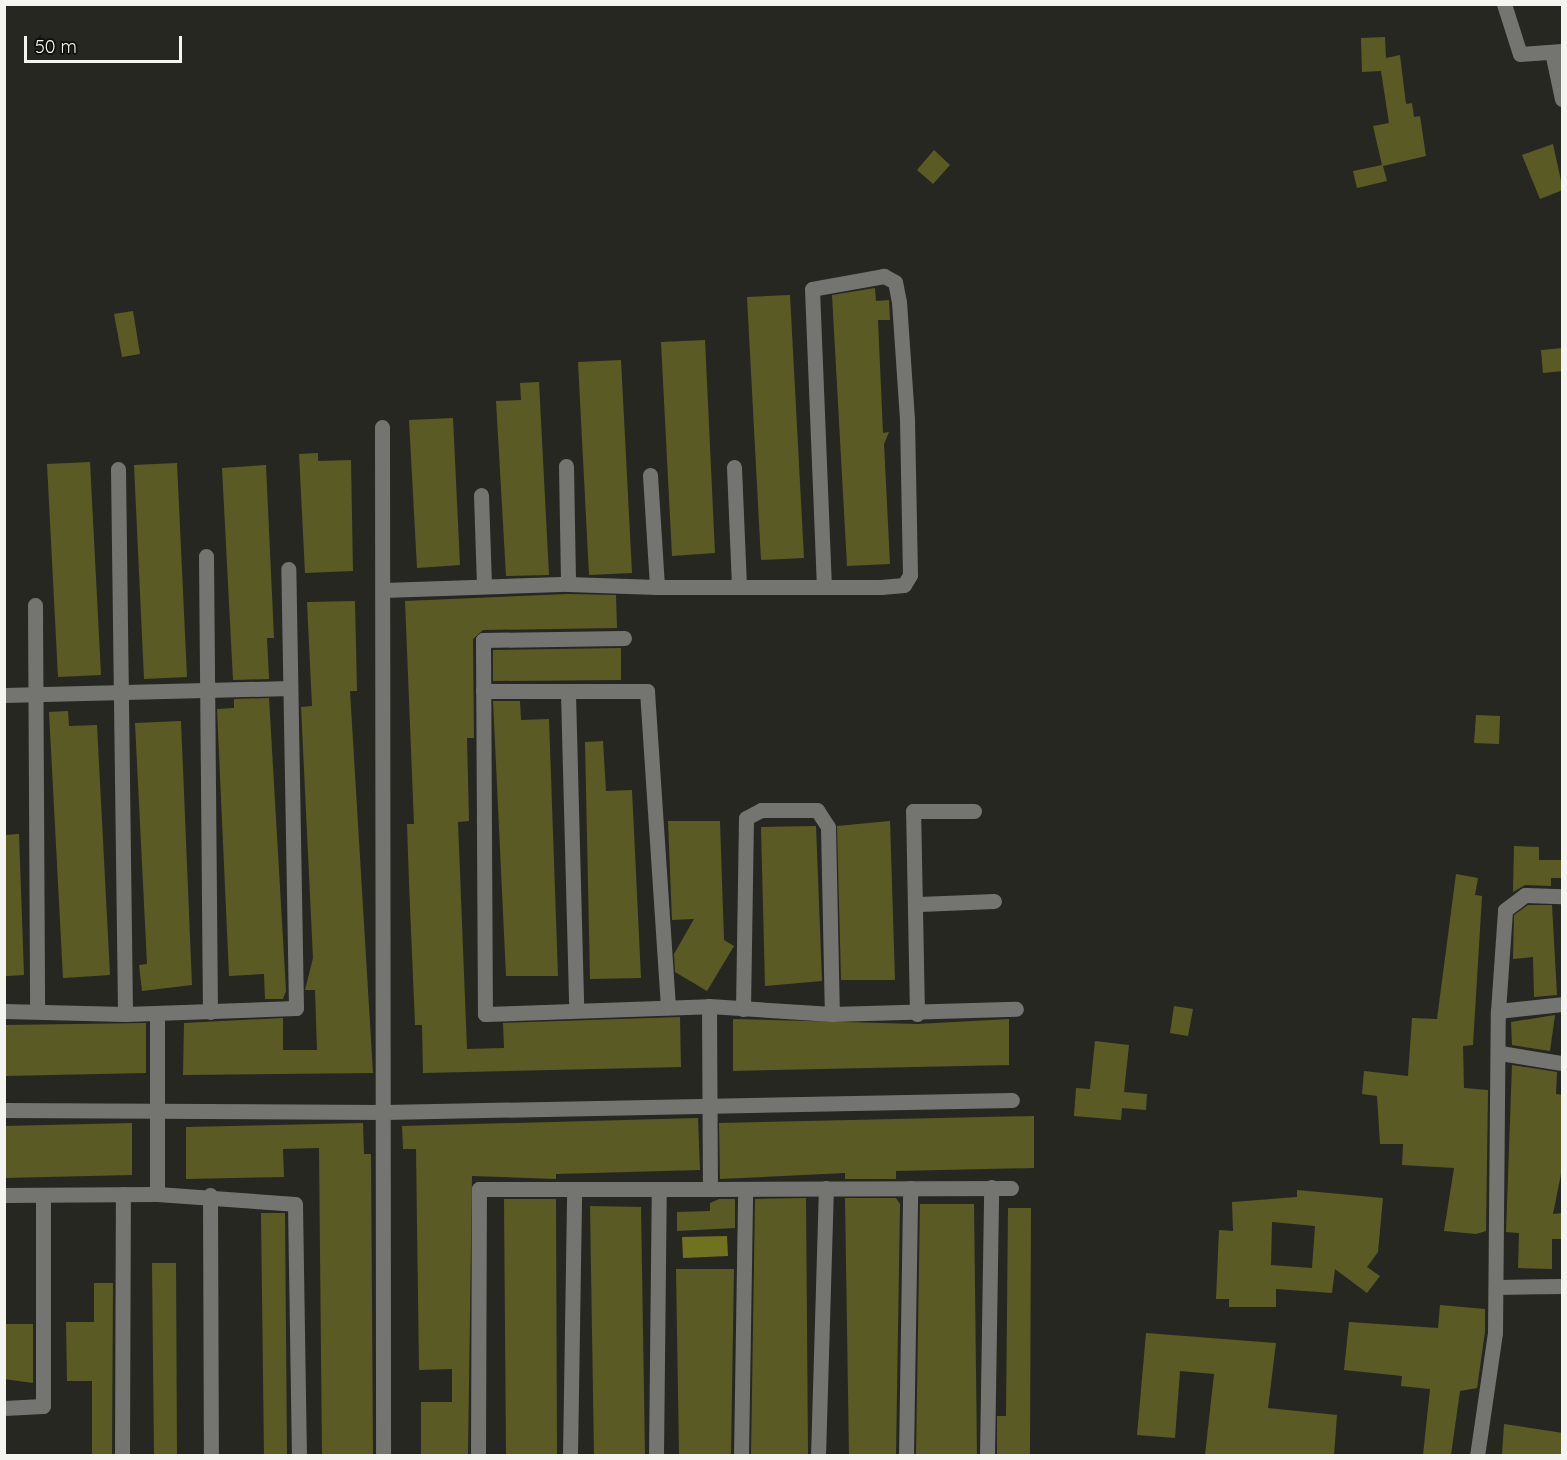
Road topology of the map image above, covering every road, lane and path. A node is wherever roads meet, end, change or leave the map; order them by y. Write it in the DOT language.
graph roads {
  1 [pos="1504,4"];
  2 [pos="1557,52"];
  3 [pos="1563,99"];
  4 [pos="382,427"];
  5 [pos="566,466"];
  6 [pos="734,467"];
  7 [pos="118,469"];
  8 [pos="650,476"];
  9 [pos="481,495"];
  10 [pos="206,556"];
  11 [pos="288,569"];
  12 [pos="568,584"];
  13 [pos="484,586"];
  14 [pos="824,586"];
  15 [pos="657,587"];
  16 [pos="739,587"];
  17 [pos="383,590"];
  18 [pos="35,605"];
  19 [pos="624,638"];
  20 [pos="290,688"];
  21 [pos="207,689"];
  22 [pos="119,691"];
  23 [pos="483,691"];
  24 [pos="568,693"];
  25 [pos="4,694"];
  26 [pos="36,694"];
  27 [pos="974,811"];
  28 [pos="1563,896"];
  29 [pos="994,901"];
  30 [pos="919,904"];
  31 [pos="1563,1004"];
  32 [pos="709,1006"];
  33 [pos="668,1007"];
  34 [pos="576,1008"];
  35 [pos="1016,1009"];
  36 [pos="37,1010"];
  37 [pos="743,1010"];
  38 [pos="4,1011"];
  39 [pos="1498,1011"];
  40 [pos="210,1012"];
  41 [pos="157,1013"];
  42 [pos="125,1014"];
  43 [pos="832,1014"];
  44 [pos="917,1014"];
  45 [pos="1500,1053"];
  46 [pos="1563,1063"];
  47 [pos="1011,1100"];
  48 [pos="706,1106"];
  49 [pos="4,1110"];
  50 [pos="384,1112"];
  51 [pos="158,1114"];
  52 [pos="992,1187"];
  53 [pos="826,1188"];
  54 [pos="910,1188"];
  55 [pos="1011,1188"];
  56 [pos="710,1189"];
  57 [pos="745,1189"];
  58 [pos="659,1190"];
  59 [pos="574,1191"];
  60 [pos="123,1194"];
  61 [pos="157,1194"];
  62 [pos="4,1195"];
  63 [pos="210,1195"];
  64 [pos="43,1196"];
  65 [pos="1563,1286"];
  66 [pos="1496,1287"];
  67 [pos="4,1408"];
  68 [pos="122,1455"];
  69 [pos="211,1455"];
  70 [pos="298,1455"];
  71 [pos="382,1455"];
  72 [pos="478,1455"];
  73 [pos="570,1455"];
  74 [pos="656,1455"];
  75 [pos="741,1455"];
  76 [pos="818,1455"];
  77 [pos="906,1455"];
  78 [pos="987,1455"];
  79 [pos="1477,1455"];
  1 -- 2 [label="street"];
  2 -- 3 [label="street"];
  4 -- 17 [label="street"];
  5 -- 12 [label="street"];
  6 -- 16 [label="street"];
  7 -- 22 [label="street"];
  8 -- 15 [label="street"];
  9 -- 13 [label="street"];
  10 -- 21 [label="street"];
  11 -- 20 [label="street"];
  12 -- 13 [label="street"];
  12 -- 15 [label="street"];
  13 -- 17 [label="street"];
  14 -- 14 [label="street"];
  14 -- 16 [label="street"];
  15 -- 16 [label="street"];
  17 -- 50 [label="street"];
  18 -- 26 [label="street"];
  19 -- 23 [label="street"];
  20 -- 21 [label="street"];
  20 -- 40 [label="street"];
  21 -- 22 [label="street"];
  21 -- 40 [label="street"];
  22 -- 26 [label="street"];
  22 -- 42 [label="street"];
  23 -- 24 [label="street"];
  23 -- 34 [label="street"];
  24 -- 33 [label="street"];
  24 -- 34 [label="street"];
  25 -- 26 [label="street"];
  26 -- 36 [label="street"];
  27 -- 30 [label="street"];
  28 -- 39 [label="street"];
  29 -- 30 [label="street"];
  30 -- 44 [label="street"];
  31 -- 39 [label="street"];
  32 -- 33 [label="street"];
  32 -- 37 [label="street"];
  32 -- 48 [label="street"];
  33 -- 34 [label="street"];
  35 -- 44 [label="street"];
  36 -- 38 [label="street"];
  36 -- 42 [label="street"];
  37 -- 43 [label="street"];
  37 -- 43 [label="street"];
  39 -- 45 [label="street"];
  40 -- 41 [label="street"];
  41 -- 42 [label="street"];
  41 -- 51 [label="street"];
  43 -- 44 [label="street"];
  45 -- 46 [label="street"];
  45 -- 66 [label="street"];
  47 -- 48 [label="street"];
  48 -- 50 [label="street"];
  48 -- 56 [label="street"];
  49 -- 51 [label="street"];
  50 -- 51 [label="street"];
  50 -- 71 [label="street"];
  51 -- 61 [label="street"];
  52 -- 54 [label="street"];
  52 -- 55 [label="street"];
  52 -- 78 [label="street"];
  53 -- 54 [label="street"];
  53 -- 57 [label="street"];
  53 -- 76 [label="street"];
  54 -- 77 [label="street"];
  56 -- 57 [label="street"];
  56 -- 58 [label="street"];
  57 -- 75 [label="street"];
  58 -- 59 [label="street"];
  58 -- 74 [label="street"];
  59 -- 72 [label="street"];
  59 -- 73 [label="street"];
  60 -- 61 [label="street"];
  60 -- 64 [label="street"];
  60 -- 68 [label="street"];
  61 -- 63 [label="street"];
  62 -- 64 [label="street"];
  63 -- 69 [label="street"];
  63 -- 70 [label="street"];
  64 -- 67 [label="street"];
  65 -- 66 [label="street"];
  66 -- 79 [label="street"];
}
